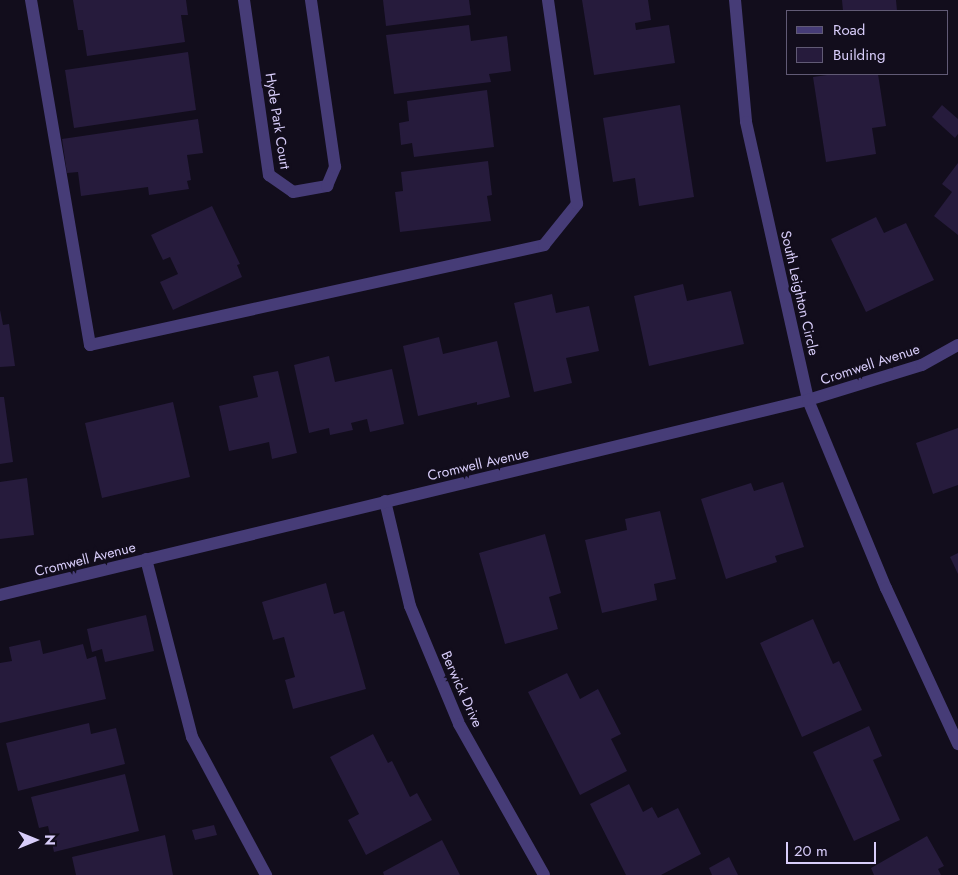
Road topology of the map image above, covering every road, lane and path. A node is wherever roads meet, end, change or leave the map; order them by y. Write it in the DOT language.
graph roads {
  1 [pos="31,0"];
  2 [pos="244,0"];
  3 [pos="311,0"];
  4 [pos="548,0"];
  5 [pos="735,0"];
  6 [pos="958,345"];
  7 [pos="808,400"];
  8 [pos="385,502"];
  9 [pos="146,560"];
  10 [pos="0,595"];
  11 [pos="958,744"];
  12 [pos="266,875"];
  13 [pos="544,875"];
  1 -- 4 [label="street"];
  2 -- 3 [label="street, Hyde Park Court"];
  5 -- 7 [label="street, South Leighton Circle"];
  6 -- 7 [label="street, Cromwell Avenue"];
  7 -- 8 [label="street, Cromwell Avenue"];
  7 -- 11 [label="street, South Leighton Circle"];
  8 -- 9 [label="street, Cromwell Avenue"];
  8 -- 13 [label="street, Berwick Drive"];
  9 -- 10 [label="street, Cromwell Avenue"];
  9 -- 12 [label="street"];
}
